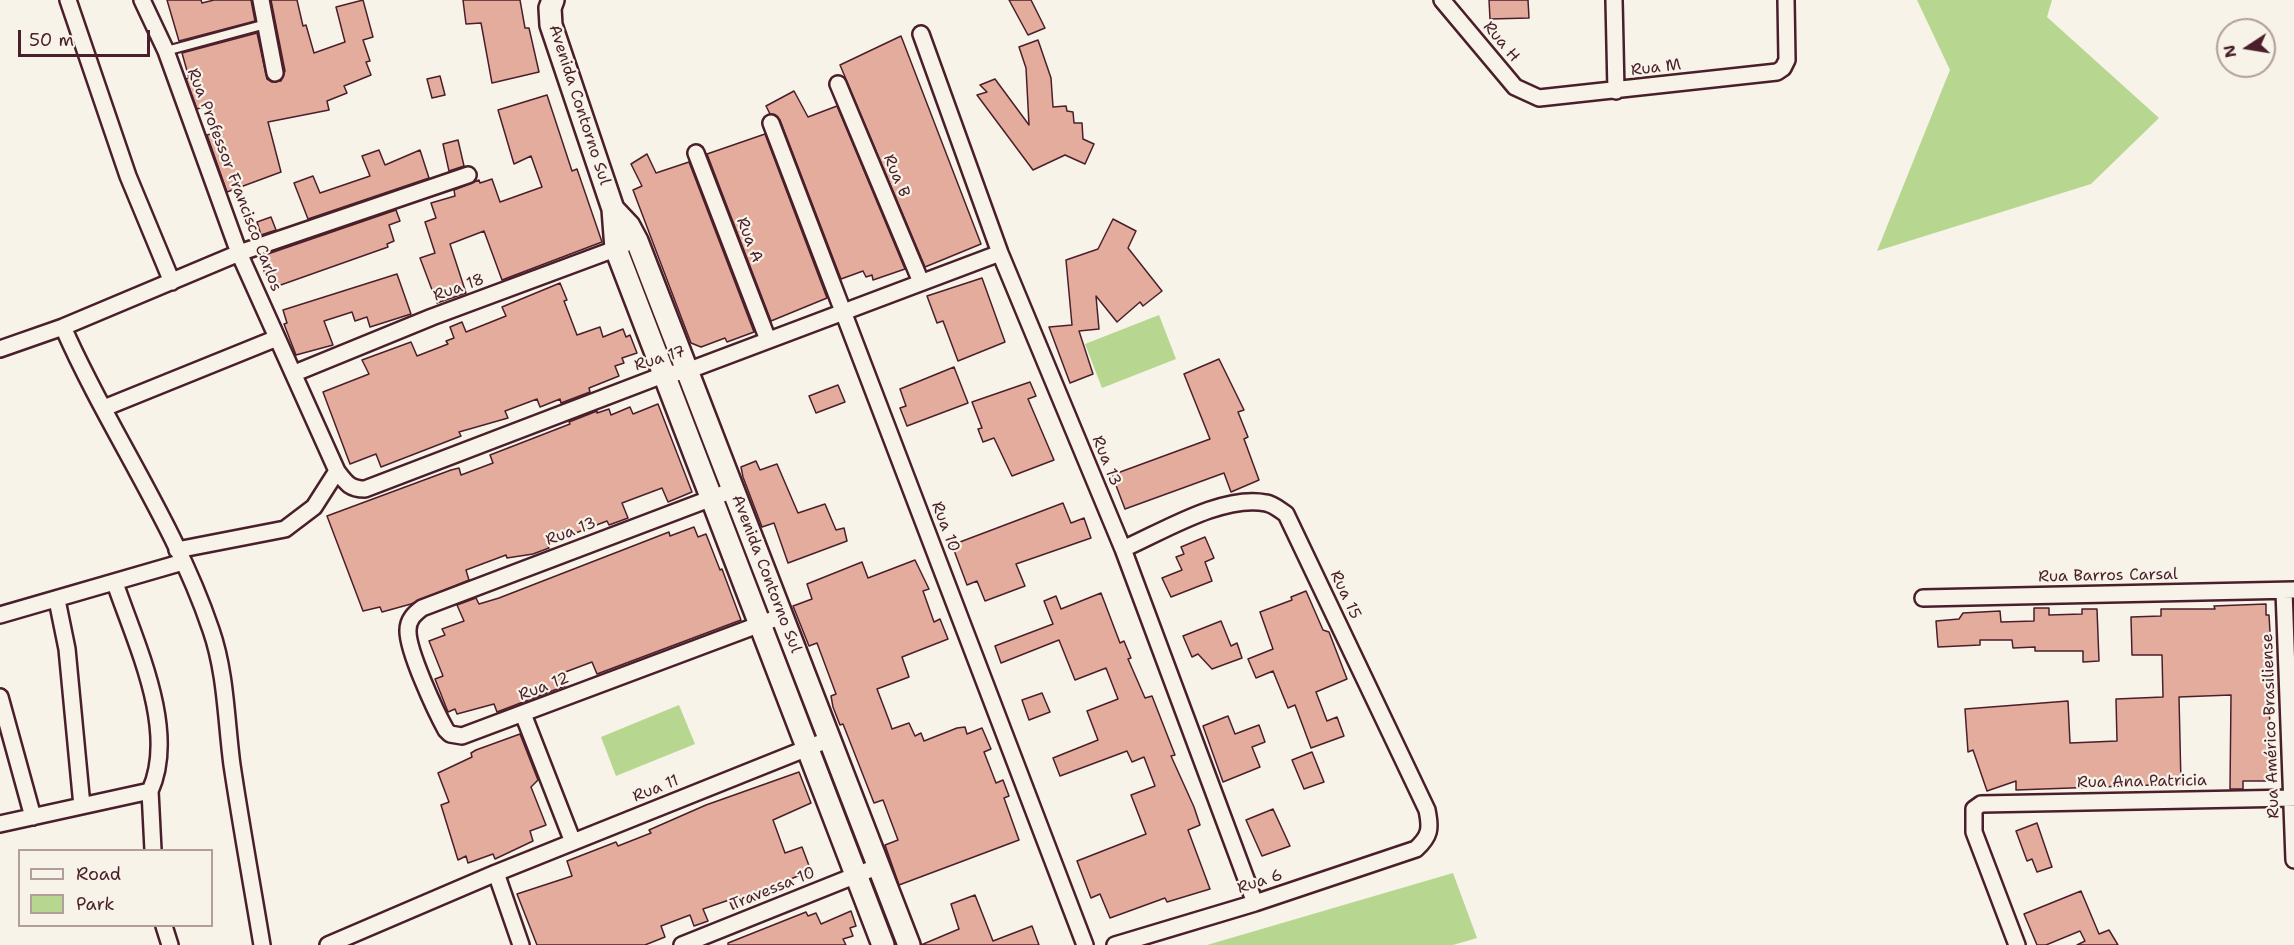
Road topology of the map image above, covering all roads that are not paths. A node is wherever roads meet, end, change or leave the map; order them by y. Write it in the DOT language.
graph roads {
  1 [pos="68,0"];
  2 [pos="142,0"];
  3 [pos="261,0"];
  4 [pos="553,0"];
  5 [pos="1442,0"];
  6 [pos="1614,0"];
  7 [pos="1786,0"];
  8 [pos="266,24"];
  9 [pos="921,34"];
  10 [pos="166,51"];
  11 [pos="275,73"];
  12 [pos="838,84"];
  13 [pos="1616,91"];
  14 [pos="1539,98"];
  15 [pos="771,123"];
  16 [pos="696,153"];
  17 [pos="468,175"];
  18 [pos="613,209"];
  19 [pos="637,241"];
  20 [pos="616,249"];
  21 [pos="239,253"];
  22 [pos="1000,253"];
  23 [pos="171,282"];
  24 [pos="921,282"];
  25 [pos="844,313"];
  26 [pos="63,327"];
  27 [pos="278,338"];
  28 [pos="768,340"];
  29 [pos="0,349"];
  30 [pos="687,370"];
  31 [pos="295,373"];
  32 [pos="663,375"];
  33 [pos="104,408"];
  34 [pos="337,471"];
  35 [pos="733,490"];
  36 [pos="711,499"];
  37 [pos="1123,549"];
  38 [pos="180,556"];
  39 [pos="115,582"];
  40 [pos="2289,590"];
  41 [pos="1923,598"];
  42 [pos="57,600"];
  43 [pos="422,608"];
  44 [pos="0,615"];
  45 [pos="782,616"];
  46 [pos="760,624"];
  47 [pos="0,697"];
  48 [pos="523,714"];
  49 [pos="830,739"];
  50 [pos="807,748"];
  51 [pos="150,791"];
  52 [pos="2292,799"];
  53 [pos="82,806"];
  54 [pos="33,817"];
  55 [pos="0,824"];
  56 [pos="573,842"];
  57 [pos="153,849"];
  58 [pos="1416,849"];
  59 [pos="2294,860"];
  60 [pos="879,866"];
  61 [pos="496,873"];
  62 [pos="855,875"];
  63 [pos="1255,903"];
  64 [pos="164,927"];
  65 [pos="2013,944"];
  66 [pos="170,945"];
  67 [pos="262,945"];
  68 [pos="328,945"];
  69 [pos="521,945"];
  70 [pos="682,945"];
  71 [pos="882,945"];
  72 [pos="909,945"];
  73 [pos="1085,945"];
  74 [pos="1115,945"];
  1 -- 23 [label="street"];
  2 -- 10 [label="street, Rua Professor Francisco Carlos"];
  3 -- 8 [label="street"];
  4 -- 18 [label="street, Avenida Contorno Sul"];
  5 -- 14 [label="street, Rua H"];
  6 -- 13 [label="street"];
  7 -- 13 [label="street, Rua M"];
  8 -- 10 [label="lane"];
  8 -- 11 [label="street"];
  9 -- 22 [label="street, Rua 13"];
  10 -- 21 [label="street, Rua Professor Francisco Carlos"];
  12 -- 24 [label="street, Rua B"];
  13 -- 14 [label="street, Rua M"];
  15 -- 25 [label="street, Rua 10"];
  16 -- 28 [label="street, Rua A"];
  17 -- 21 [label="street"];
  18 -- 19 [label="street, Avenida Contorno Sul"];
  18 -- 20 [label="street, Avenida Contorno Sul"];
  19 -- 20 [label="street, Rua 18"];
  19 -- 30 [label="street, Avenida Contorno Sul"];
  20 -- 31 [label="street, Rua 18"];
  20 -- 32 [label="street, Avenida Contorno Sul"];
  21 -- 23 [label="street"];
  21 -- 27 [label="street, Rua Professor Francisco Carlos"];
  22 -- 24 [label="street, Rua 17"];
  22 -- 37 [label="street, Rua 13"];
  23 -- 26 [label="street"];
  24 -- 25 [label="street, Rua 17"];
  25 -- 28 [label="street, Rua 17"];
  25 -- 73 [label="street, Rua 10"];
  26 -- 29 [label="street"];
  26 -- 33 [label="street"];
  27 -- 31 [label="street, Rua Professor Francisco Carlos"];
  27 -- 33 [label="street"];
  28 -- 30 [label="street, Rua 17"];
  30 -- 32 [label="street, Rua 17"];
  30 -- 35 [label="street, Avenida Contorno Sul"];
  31 -- 34 [label="street, Rua Professor Francisco Carlos"];
  32 -- 34 [label="street, Rua 17"];
  32 -- 36 [label="street, Avenida Contorno Sul"];
  33 -- 38 [label="street"];
  34 -- 38 [label="street"];
  35 -- 36 [label="street, Rua 13"];
  35 -- 45 [label="street, Avenida Contorno Sul"];
  36 -- 43 [label="street, Rua 13"];
  36 -- 46 [label="street, Avenida Contorno Sul"];
  37 -- 58 [label="street, Rua 15"];
  37 -- 63 [label="street, Rua 13"];
  38 -- 39 [label="street"];
  38 -- 67 [label="street"];
  39 -- 42 [label="street"];
  39 -- 51 [label="street"];
  40 -- 41 [label="street, Rua Barros Carsal"];
  40 -- 52 [label="street, Rua Américo Brasiliense"];
  42 -- 44 [label="street"];
  42 -- 53 [label="street"];
  43 -- 48 [label="street, Rua 12"];
  45 -- 46 [label="street, Rua 12"];
  45 -- 49 [label="street, Avenida Contorno Sul"];
  46 -- 48 [label="street, Rua 12"];
  46 -- 50 [label="street, Avenida Contorno Sul"];
  47 -- 54 [label="street"];
  48 -- 56 [label="street"];
  49 -- 50 [label="street, Rua 11"];
  49 -- 60 [label="street, Avenida Contorno Sul"];
  50 -- 56 [label="street, Rua 11"];
  50 -- 62 [label="street, Avenida Contorno Sul"];
  51 -- 53 [label="street"];
  51 -- 57 [label="street"];
  52 -- 59 [label="street, Rua Américo Brasiliense"];
  52 -- 65 [label="street, Rua Ana Patricia"];
  53 -- 54 [label="street"];
  54 -- 55 [label="street"];
  56 -- 61 [label="street, Rua 11"];
  58 -- 63 [label="street, Rua 6"];
  60 -- 62 [label="street, Travessa 10"];
  60 -- 72 [label="street, Avenida Contorno Sul"];
  61 -- 68 [label="street, Rua 11"];
  61 -- 69 [label="street"];
  62 -- 70 [label="street, Travessa 10"];
  62 -- 71 [label="street, Avenida Contorno Sul"];
  63 -- 74 [label="street, Rua 6"];
  64 -- 66 [label="street"];
}
